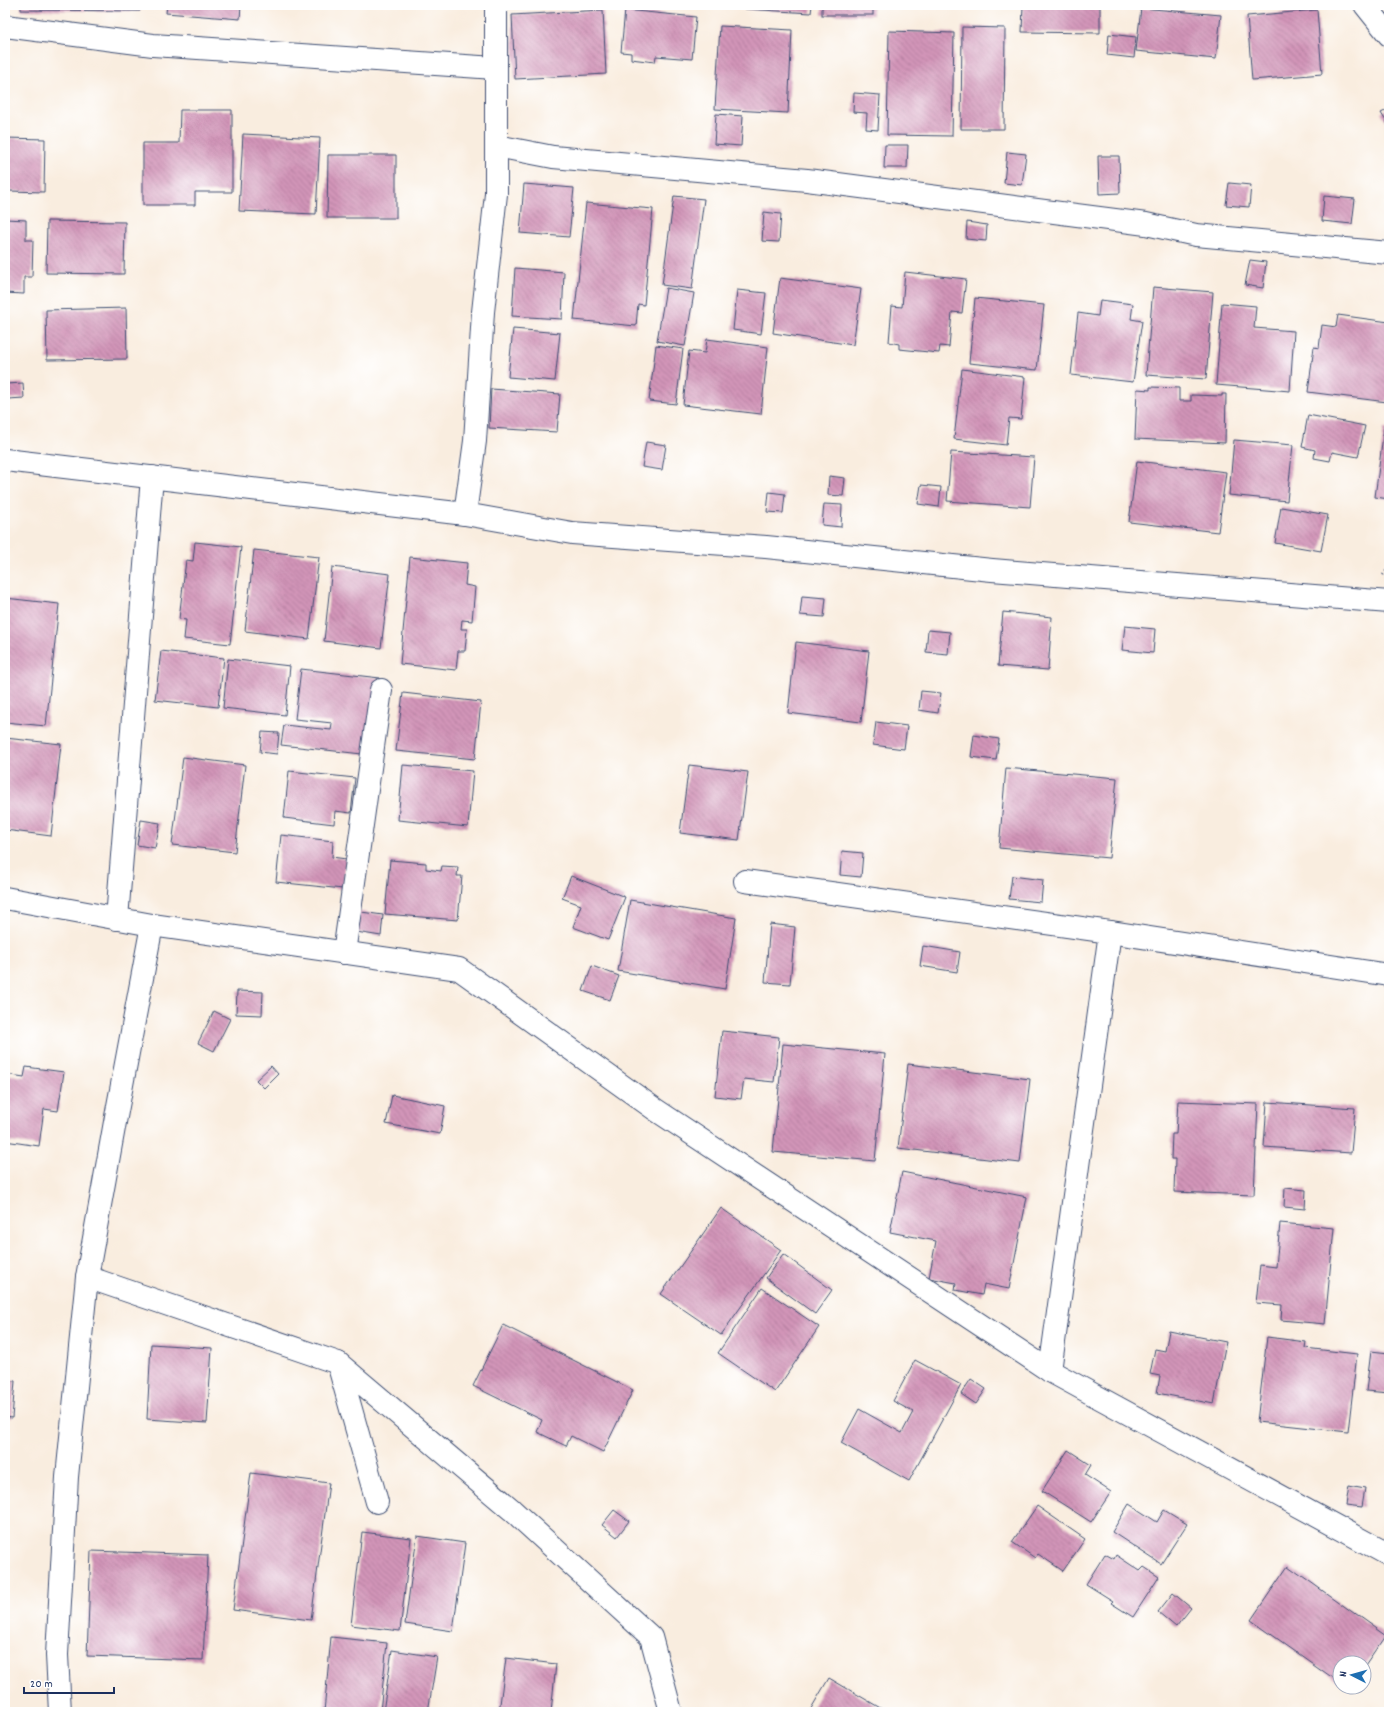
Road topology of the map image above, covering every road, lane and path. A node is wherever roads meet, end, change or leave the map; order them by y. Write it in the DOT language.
graph roads {
  1 [pos="496,5"];
  2 [pos="1365,5"];
  3 [pos="5,26"];
  4 [pos="1389,36"];
  5 [pos="495,68"];
  6 [pos="497,146"];
  7 [pos="1389,253"];
  8 [pos="5,460"];
  9 [pos="152,477"];
  10 [pos="465,514"];
  11 [pos="1389,602"];
  12 [pos="381,690"];
  13 [pos="745,881"];
  14 [pos="5,898"];
  15 [pos="117,919"];
  16 [pos="152,925"];
  17 [pos="1110,932"];
  18 [pos="344,953"];
  19 [pos="1389,975"];
  20 [pos="87,1277"];
  21 [pos="338,1363"];
  22 [pos="1050,1372"];
  23 [pos="377,1502"];
  24 [pos="1389,1555"];
  25 [pos="60,1712"];
  26 [pos="671,1712"];
  1 -- 5 [label="street"];
  2 -- 4 [label="street"];
  3 -- 5 [label="street"];
  5 -- 6 [label="street"];
  6 -- 7 [label="street"];
  6 -- 10 [label="street"];
  8 -- 9 [label="street"];
  9 -- 10 [label="street"];
  9 -- 15 [label="street"];
  10 -- 11 [label="street"];
  12 -- 18 [label="street"];
  13 -- 17 [label="street"];
  14 -- 15 [label="street"];
  15 -- 16 [label="street"];
  16 -- 18 [label="street"];
  16 -- 20 [label="street"];
  17 -- 19 [label="street"];
  17 -- 22 [label="street"];
  18 -- 22 [label="street"];
  20 -- 21 [label="street"];
  20 -- 25 [label="street"];
  21 -- 23 [label="street"];
  21 -- 26 [label="street"];
  22 -- 24 [label="street"];
}
